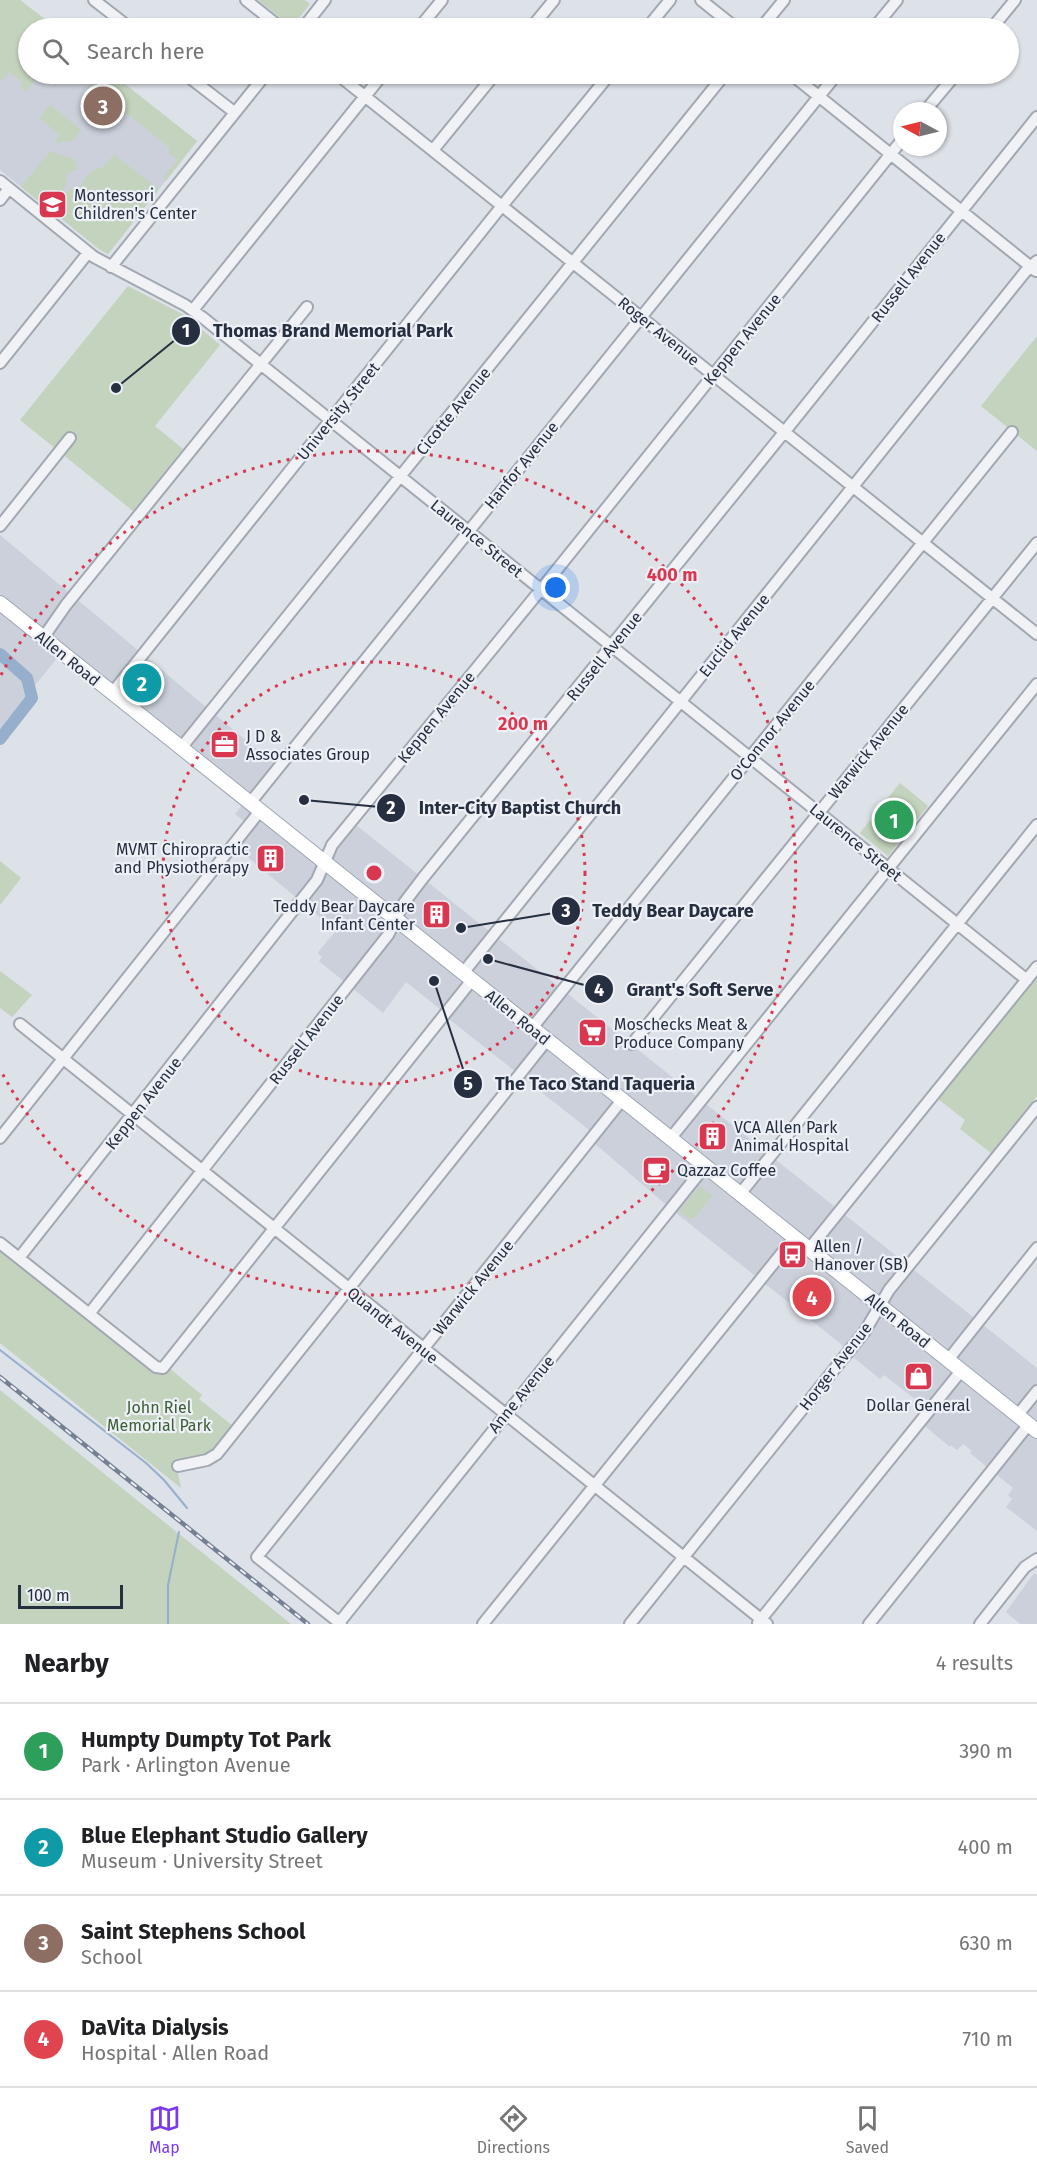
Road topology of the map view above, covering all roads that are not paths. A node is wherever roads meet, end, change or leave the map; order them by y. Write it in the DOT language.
graph roads {
  1 [pos="94,0"];
  2 [pos="246,0"];
  3 [pos="326,0"];
  4 [pos="442,0"];
  5 [pos="554,0"];
  6 [pos="670,0"];
  7 [pos="701,0"];
  8 [pos="784,0"];
  9 [pos="897,0"];
  10 [pos="1015,0"];
  11 [pos="117,18"];
  12 [pos="268,18"];
  13 [pos="311,18"];
  14 [pos="427,18"];
  15 [pos="539,18"];
  16 [pos="656,18"];
  17 [pos="724,18"];
  18 [pos="769,18"];
  19 [pos="882,18"];
  20 [pos="1000,18"];
  21 [pos="198,84"];
  22 [pos="258,84"];
  23 [pos="350,84"];
  24 [pos="375,84"];
  25 [pos="487,84"];
  26 [pos="602,84"];
  27 [pos="717,84"];
  28 [pos="804,84"];
  29 [pos="829,84"];
  30 [pos="948,84"];
  31 [pos="365,96"];
  32 [pos="819,96"];
  33 [pos="933,102"];
  34 [pos="234,112"];
  35 [pos="1037,117"];
  36 [pos="433,150"];
  37 [pos="893,151"];
  38 [pos="891,154"];
  39 [pos="4,185"];
  40 [pos="0,200"];
  41 [pos="502,205"];
  42 [pos="961,210"];
  43 [pos="88,253"];
  44 [pos="573,262"];
  45 [pos="1035,266"];
  46 [pos="111,267"];
  47 [pos="307,308"];
  48 [pos="192,310"];
  49 [pos="641,317"];
  50 [pos="0,363"];
  51 [pos="261,366"];
  52 [pos="713,375"];
  53 [pos="330,420"];
  54 [pos="785,432"];
  55 [pos="1012,432"];
  56 [pos="70,438"];
  57 [pos="400,477"];
  58 [pos="854,488"];
  59 [pos="0,526"];
  60 [pos="469,532"];
  61 [pos="923,543"];
  62 [pos="1037,543"];
  63 [pos="541,589"];
  64 [pos="992,598"];
  65 [pos="0,603"];
  66 [pos="1037,634"];
  67 [pos="43,638"];
  68 [pos="612,646"];
  69 [pos="1037,684"];
  70 [pos="112,693"];
  71 [pos="681,702"];
  72 [pos="181,748"];
  73 [pos="750,757"];
  74 [pos="255,807"];
  75 [pos="819,812"];
  76 [pos="1037,825"];
  77 [pos="325,863"];
  78 [pos="888,868"];
  79 [pos="395,919"];
  80 [pos="957,924"];
  81 [pos="1037,967"];
  82 [pos="467,976"];
  83 [pos="1027,980"];
  84 [pos="20,1024"];
  85 [pos="532,1028"];
  86 [pos="547,1040"];
  87 [pos="632,1044"];
  88 [pos="62,1058"];
  89 [pos="622,1100"];
  90 [pos="1037,1107"];
  91 [pos="132,1115"];
  92 [pos="0,1138"];
  93 [pos="670,1139"];
  94 [pos="705,1166"];
  95 [pos="202,1172"];
  96 [pos="740,1194"];
  97 [pos="274,1228"];
  98 [pos="794,1238"];
  99 [pos="0,1243"];
  100 [pos="1037,1248"];
  101 [pos="809,1250"];
  102 [pos="19,1258"];
  103 [pos="349,1289"];
  104 [pos="880,1305"];
  105 [pos="89,1314"];
  106 [pos="423,1350"];
  107 [pos="948,1360"];
  108 [pos="961,1371"];
  109 [pos="1037,1391"];
  110 [pos="506,1415"];
  111 [pos="1017,1416"];
  112 [pos="1033,1428"];
  113 [pos="178,1466"];
  114 [pos="595,1486"];
  115 [pos="683,1557"];
  116 [pos="1037,1559"];
  117 [pos="340,1623"];
  118 [pos="762,1623"];
  119 [pos="483,1624"];
  120 [pos="630,1624"];
  121 [pos="869,1624"];
  122 [pos="980,1624"];
  1 -- 11 [label="street"];
  2 -- 12 [label="street"];
  3 -- 13 [label="street"];
  4 -- 14 [label="street"];
  5 -- 15 [label="street"];
  6 -- 16 [label="street"];
  7 -- 17 [label="street"];
  8 -- 18 [label="street"];
  9 -- 19 [label="street"];
  10 -- 20 [label="street"];
  21 -- 34 [label="street"];
  22 -- 34 [label="street"];
  23 -- 31 [label="street, Roger Avenue"];
  24 -- 31 [label="street"];
  25 -- 36 [label="street"];
  26 -- 41 [label="street, University Street"];
  27 -- 44 [label="street, Cicotte Avenue"];
  28 -- 32 [label="street"];
  29 -- 32 [label="street, Hanfor Avenue"];
  30 -- 33 [label="street"];
  31 -- 36 [label="street, Roger Avenue"];
  31 -- 48 [label="street"];
  32 -- 38 [label="street"];
  32 -- 49 [label="street, Hanfor Avenue"];
  34 -- 46 [label="street"];
  35 -- 42 [label="street, Russell Avenue"];
  36 -- 41 [label="street, Roger Avenue"];
  37 -- 38 [label="street, Keppen Avenue"];
  38 -- 42 [label="street"];
  38 -- 52 [label="street, Keppen Avenue"];
  39 -- 40 [label="street"];
  39 -- 43 [label="street, Laurence Street"];
  41 -- 44 [label="street, Roger Avenue"];
  41 -- 53 [label="street, University Street"];
  42 -- 45 [label="street"];
  42 -- 54 [label="street, Russell Avenue"];
  43 -- 46 [label="street, Laurence Street"];
  43 -- 50 [label="street"];
  44 -- 49 [label="street, Roger Avenue"];
  44 -- 57 [label="street, Cicotte Avenue"];
  45 -- 58 [label="street, Euclid Avenue"];
  46 -- 48 [label="street, Laurence Street"];
  47 -- 51 [label="street"];
  48 -- 51 [label="street, Laurence Street"];
  49 -- 52 [label="street, Roger Avenue"];
  49 -- 60 [label="street, Hanfor Avenue"];
  51 -- 53 [label="street, Laurence Street"];
  51 -- 67 [label="street"];
  52 -- 54 [label="street, Roger Avenue"];
  52 -- 63 [label="street, Keppen Avenue"];
  53 -- 57 [label="street, Laurence Street"];
  53 -- 70 [label="street, University Street"];
  54 -- 58 [label="street, Roger Avenue"];
  54 -- 68 [label="street, Russell Avenue"];
  55 -- 61 [label="street, O'Connor Avenue"];
  56 -- 59 [label="street"];
  57 -- 60 [label="street, Laurence Street"];
  57 -- 72 [label="street, Cicotte Avenue"];
  58 -- 61 [label="street, Roger Avenue"];
  58 -- 71 [label="street, Euclid Avenue"];
  60 -- 63 [label="street, Laurence Street"];
  60 -- 74 [label="street, Hanfor Avenue"];
  61 -- 64 [label="street, Roger Avenue"];
  61 -- 73 [label="street, O'Connor Avenue"];
  62 -- 64 [label="street, Warwick Avenue"];
  63 -- 68 [label="street, Laurence Street"];
  63 -- 77 [label="street, Keppen Avenue"];
  64 -- 66 [label="street, Roger Avenue"];
  64 -- 75 [label="street, Warwick Avenue"];
  65 -- 67 [label="main road, Allen Road"];
  67 -- 70 [label="main road, Allen Road"];
  68 -- 71 [label="street, Laurence Street"];
  68 -- 79 [label="street, Russell Avenue"];
  69 -- 78 [label="street"];
  70 -- 72 [label="main road, Allen Road"];
  71 -- 73 [label="street, Laurence Street"];
  71 -- 82 [label="street, Euclid Avenue"];
  72 -- 74 [label="main road, Allen Road"];
  73 -- 75 [label="street, Laurence Street"];
  73 -- 85 [label="street, O'Connor Avenue"];
  74 -- 77 [label="main road, Allen Road"];
  74 -- 88 [label="street, Hanfor Avenue"];
  75 -- 78 [label="street, Laurence Street"];
  75 -- 87 [label="street, Warwick Avenue"];
  76 -- 80 [label="street"];
  77 -- 79 [label="main road, Allen Road"];
  77 -- 91 [label="street, Keppen Avenue"];
  78 -- 80 [label="street, Laurence Street"];
  78 -- 93 [label="street"];
  79 -- 82 [label="main road, Allen Road"];
  79 -- 95 [label="street, Russell Avenue"];
  80 -- 83 [label="street, Laurence Street"];
  80 -- 96 [label="street"];
  81 -- 83 [label="street"];
  82 -- 85 [label="main road, Allen Road"];
  82 -- 97 [label="street, Euclid Avenue"];
  83 -- 101 [label="street"];
  84 -- 88 [label="street, Quandt Avenue"];
  85 -- 86 [label="main road, Allen Road"];
  86 -- 89 [label="main road, Allen Road"];
  86 -- 103 [label="street"];
  88 -- 91 [label="street, Quandt Avenue"];
  88 -- 92 [label="street, Hanfor Avenue"];
  89 -- 93 [label="main road, Allen Road"];
  89 -- 106 [label="street, Warwick Avenue"];
  90 -- 104 [label="street, Horger Avenue"];
  91 -- 95 [label="street, Quandt Avenue"];
  91 -- 102 [label="street, Keppen Avenue"];
  93 -- 94 [label="main road, Allen Road"];
  94 -- 96 [label="main road, Allen Road"];
  94 -- 110 [label="street, Anne Avenue"];
  95 -- 97 [label="street, Quandt Avenue"];
  95 -- 105 [label="street, Russell Avenue"];
  96 -- 98 [label="main road, Allen Road"];
  97 -- 103 [label="street, Quandt Avenue"];
  97 -- 105 [label="street, Euclid Avenue"];
  98 -- 101 [label="main road, Allen Road"];
  98 -- 114 [label="street"];
  99 -- 102 [label="street"];
  100 -- 107 [label="street"];
  101 -- 104 [label="main road, Allen Road"];
  102 -- 105 [label="street"];
  103 -- 106 [label="street, Quandt Avenue"];
  103 -- 113 [label="street"];
  104 -- 107 [label="main road, Allen Road"];
  104 -- 115 [label="street, Horger Avenue"];
  106 -- 110 [label="street, Quandt Avenue"];
  106 -- 117 [label="street, Warwick Avenue"];
  107 -- 108 [label="main road, Allen Road"];
  108 -- 111 [label="main road, Allen Road"];
  108 -- 118 [label="street"];
  109 -- 111 [label="street"];
  110 -- 114 [label="street, Quandt Avenue"];
  110 -- 117 [label="street, Anne Avenue"];
  111 -- 112 [label="main road, Allen Road"];
  112 -- 121 [label="street"];
  114 -- 115 [label="street, Quandt Avenue"];
  114 -- 119 [label="street"];
  115 -- 118 [label="street, Quandt Avenue"];
  115 -- 120 [label="street, Horger Avenue"];
  116 -- 122 [label="street"];
}
